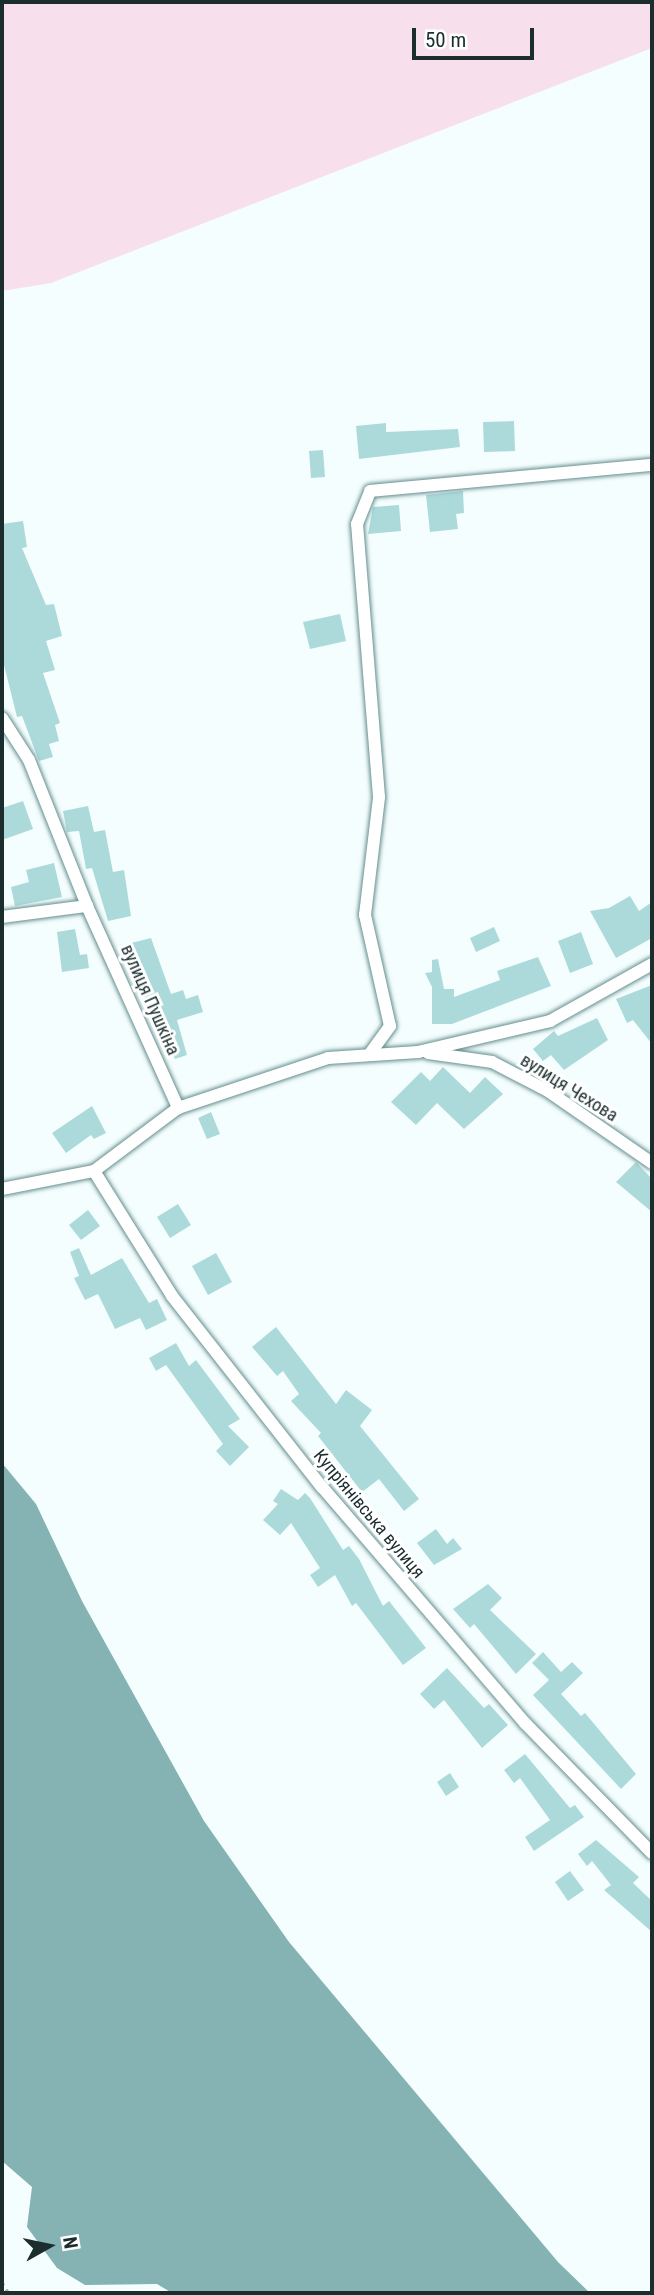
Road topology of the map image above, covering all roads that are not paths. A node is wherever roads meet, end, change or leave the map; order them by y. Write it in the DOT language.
graph roads {
  1 [pos="652,466"];
  2 [pos="2,718"];
  3 [pos="88,906"];
  4 [pos="2,918"];
  5 [pos="652,964"];
  6 [pos="418,1052"];
  7 [pos="369,1055"];
  8 [pos="178,1108"];
  9 [pos="652,1163"];
  10 [pos="94,1171"];
  11 [pos="2,1189"];
  12 [pos="652,1853"];
  1 -- 7 [label="street"];
  2 -- 3 [label="street, вулиця Пушкіна"];
  3 -- 4 [label="street"];
  3 -- 8 [label="street, вулиця Пушкіна"];
  5 -- 6 [label="street"];
  6 -- 7 [label="street"];
  6 -- 9 [label="street, вулиця Чехова"];
  7 -- 8 [label="street"];
  8 -- 10 [label="street"];
  10 -- 11 [label="street"];
  10 -- 12 [label="street, Купріянівська вулиця"];
}
